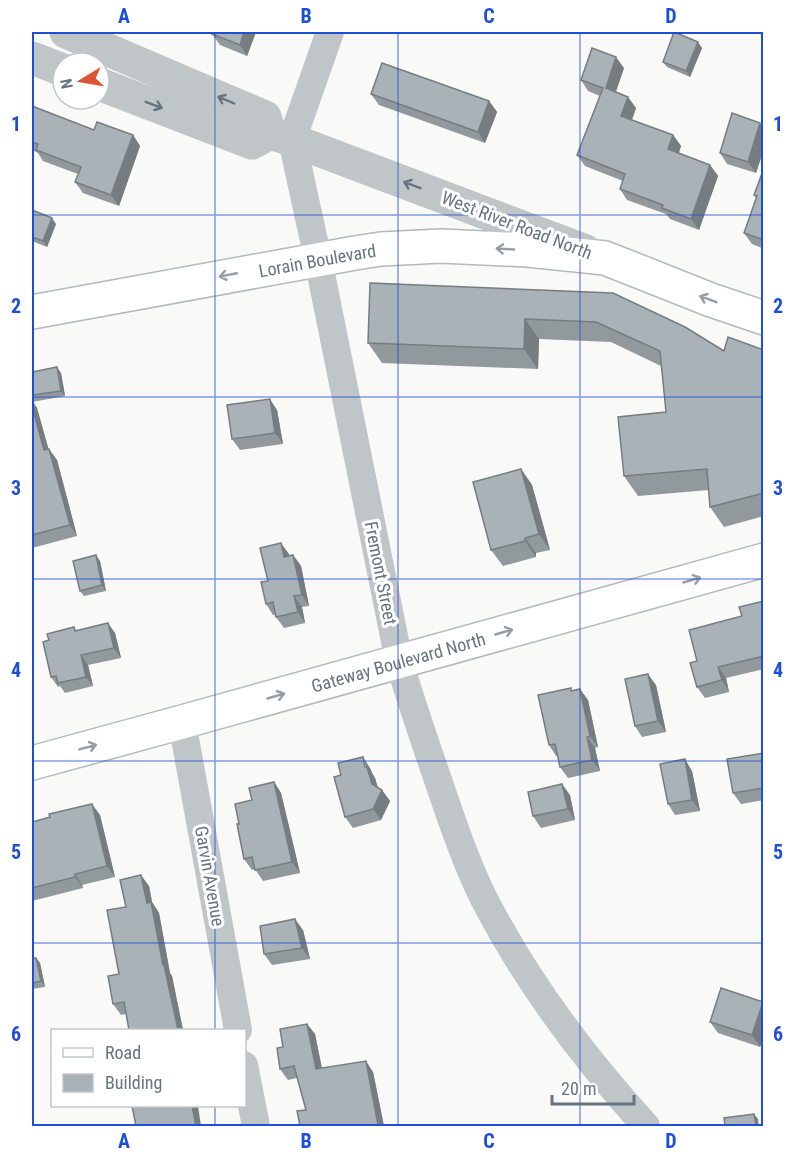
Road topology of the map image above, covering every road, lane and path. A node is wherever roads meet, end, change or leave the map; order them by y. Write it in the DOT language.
graph roads {
  1 [pos="66,32"];
  2 [pos="330,32"];
  3 [pos="32,58"];
  4 [pos="51,65"];
  5 [pos="111,89"];
  6 [pos="281,136"];
  7 [pos="604,258"];
  8 [pos="318,259"];
  9 [pos="32,312"];
  10 [pos="764,318"];
  11 [pos="764,560"];
  12 [pos="399,661"];
  13 [pos="182,722"];
  14 [pos="32,763"];
  15 [pos="238,1029"];
  16 [pos="246,1075"];
  17 [pos="256,1126"];
  18 [pos="646,1126"];
  6 -- 1 [label="street, one-way"];
  2 -- 6 [label="street"];
  3 -- 4 [label="street"];
  5 -- 6 [label="street, one-way"];
  7 -- 6 [label="street, West River Road North, one-way"];
  6 -- 8 [label="street, Fremont Street"];
  7 -- 8 [label="main road, Lorain Boulevard, one-way"];
  10 -- 7 [label="main road, West River Road North, one-way"];
  8 -- 9 [label="main road, Lorain Boulevard, one-way"];
  8 -- 12 [label="street, Fremont Street"];
  12 -- 11 [label="main road, Gateway Boulevard North, one-way"];
  13 -- 12 [label="main road, Gateway Boulevard North, one-way"];
  12 -- 18 [label="street, Fremont Street"];
  14 -- 13 [label="main road, Gateway Boulevard North, one-way"];
  13 -- 15 [label="street, Garvin Avenue"];
  16 -- 17 [label="street"];
}
